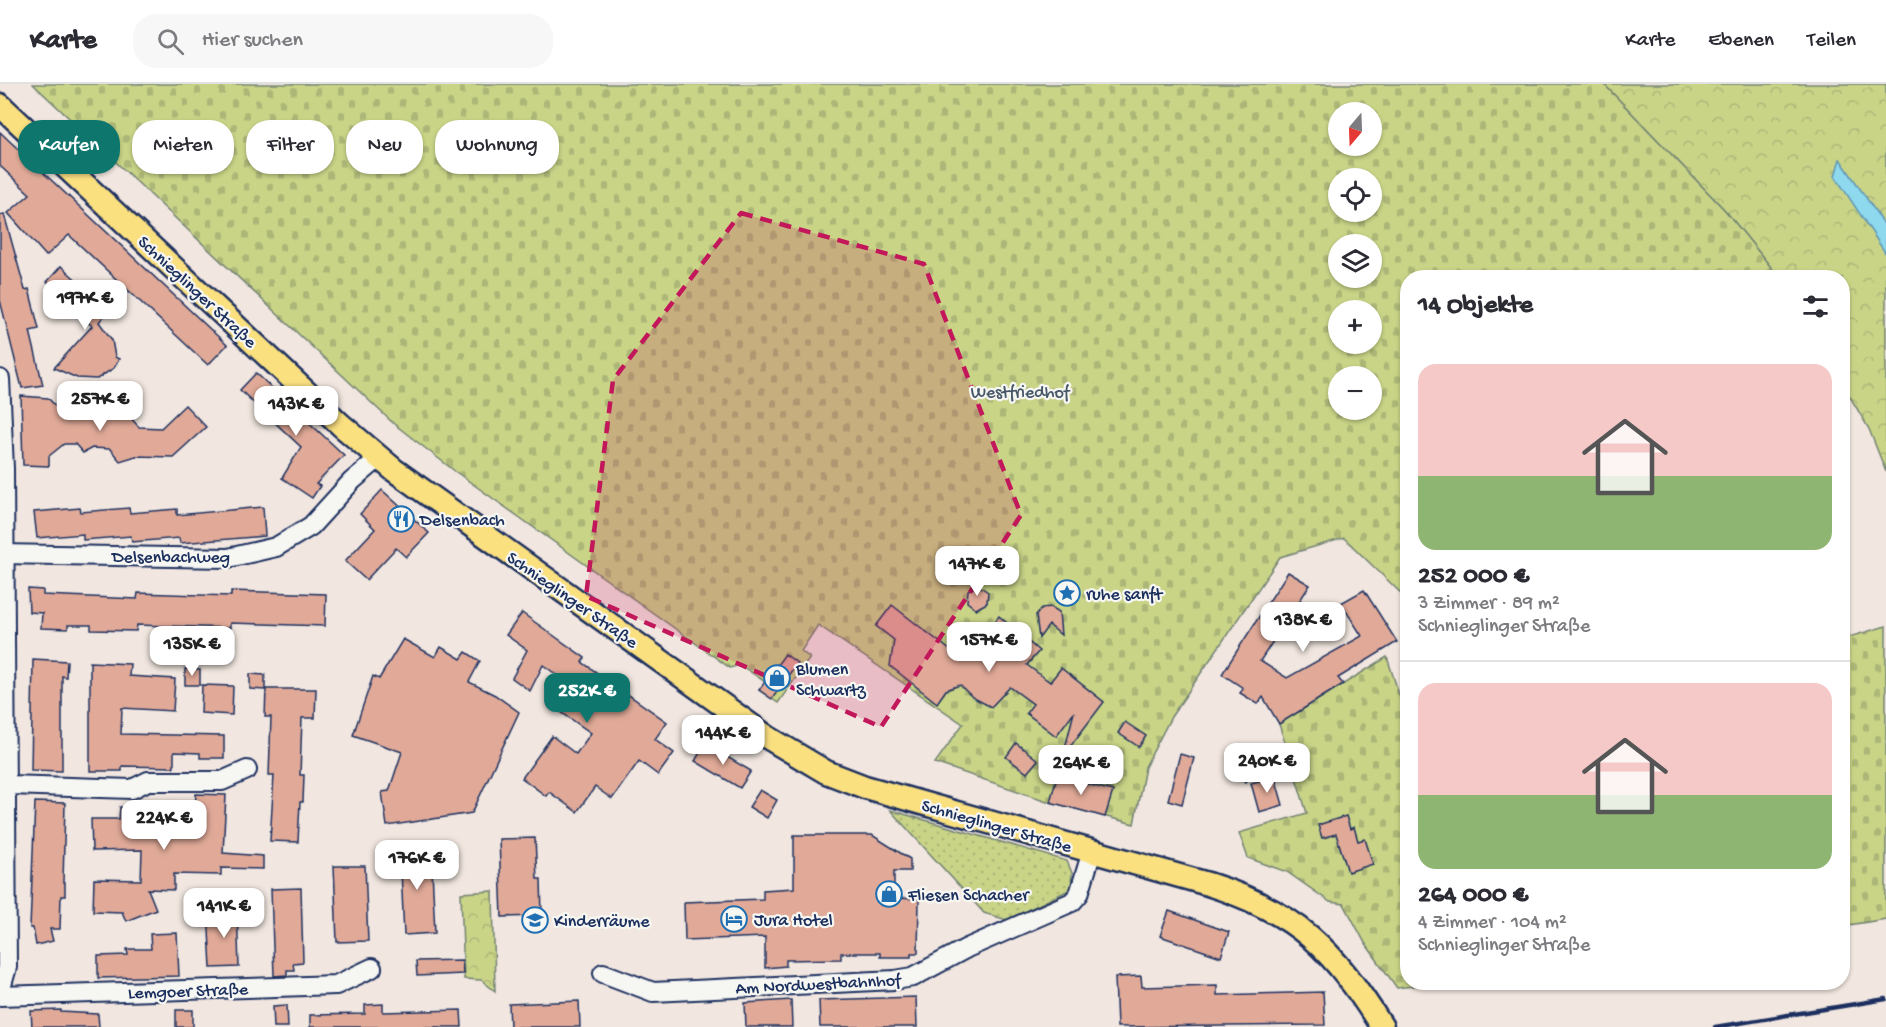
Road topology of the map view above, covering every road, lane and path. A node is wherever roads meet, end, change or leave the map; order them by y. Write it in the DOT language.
graph roads {
  1 [pos="0,105"];
  2 [pos="0,379"];
  3 [pos="379,458"];
  4 [pos="2,554"];
  5 [pos="247,770"];
  6 [pos="8,786"];
  7 [pos="1092,852"];
  8 [pos="3,871"];
  9 [pos="372,968"];
  10 [pos="603,973"];
  11 [pos="0,994"];
  12 [pos="1382,1027"];
  1 -- 3 [label="main road, Schnieglinger Straße"];
  2 -- 4 [label="street"];
  3 -- 4 [label="street, Delsenbachweg"];
  3 -- 7 [label="main road, Schnieglinger Straße"];
  4 -- 6 [label="street"];
  5 -- 6 [label="street"];
  6 -- 8 [label="street"];
  7 -- 10 [label="street, Am Nordwestbahnhof"];
  7 -- 12 [label="main road, Schnieglinger Straße"];
  8 -- 11 [label="street"];
  9 -- 11 [label="street, Lemgoer Straße"];
}
